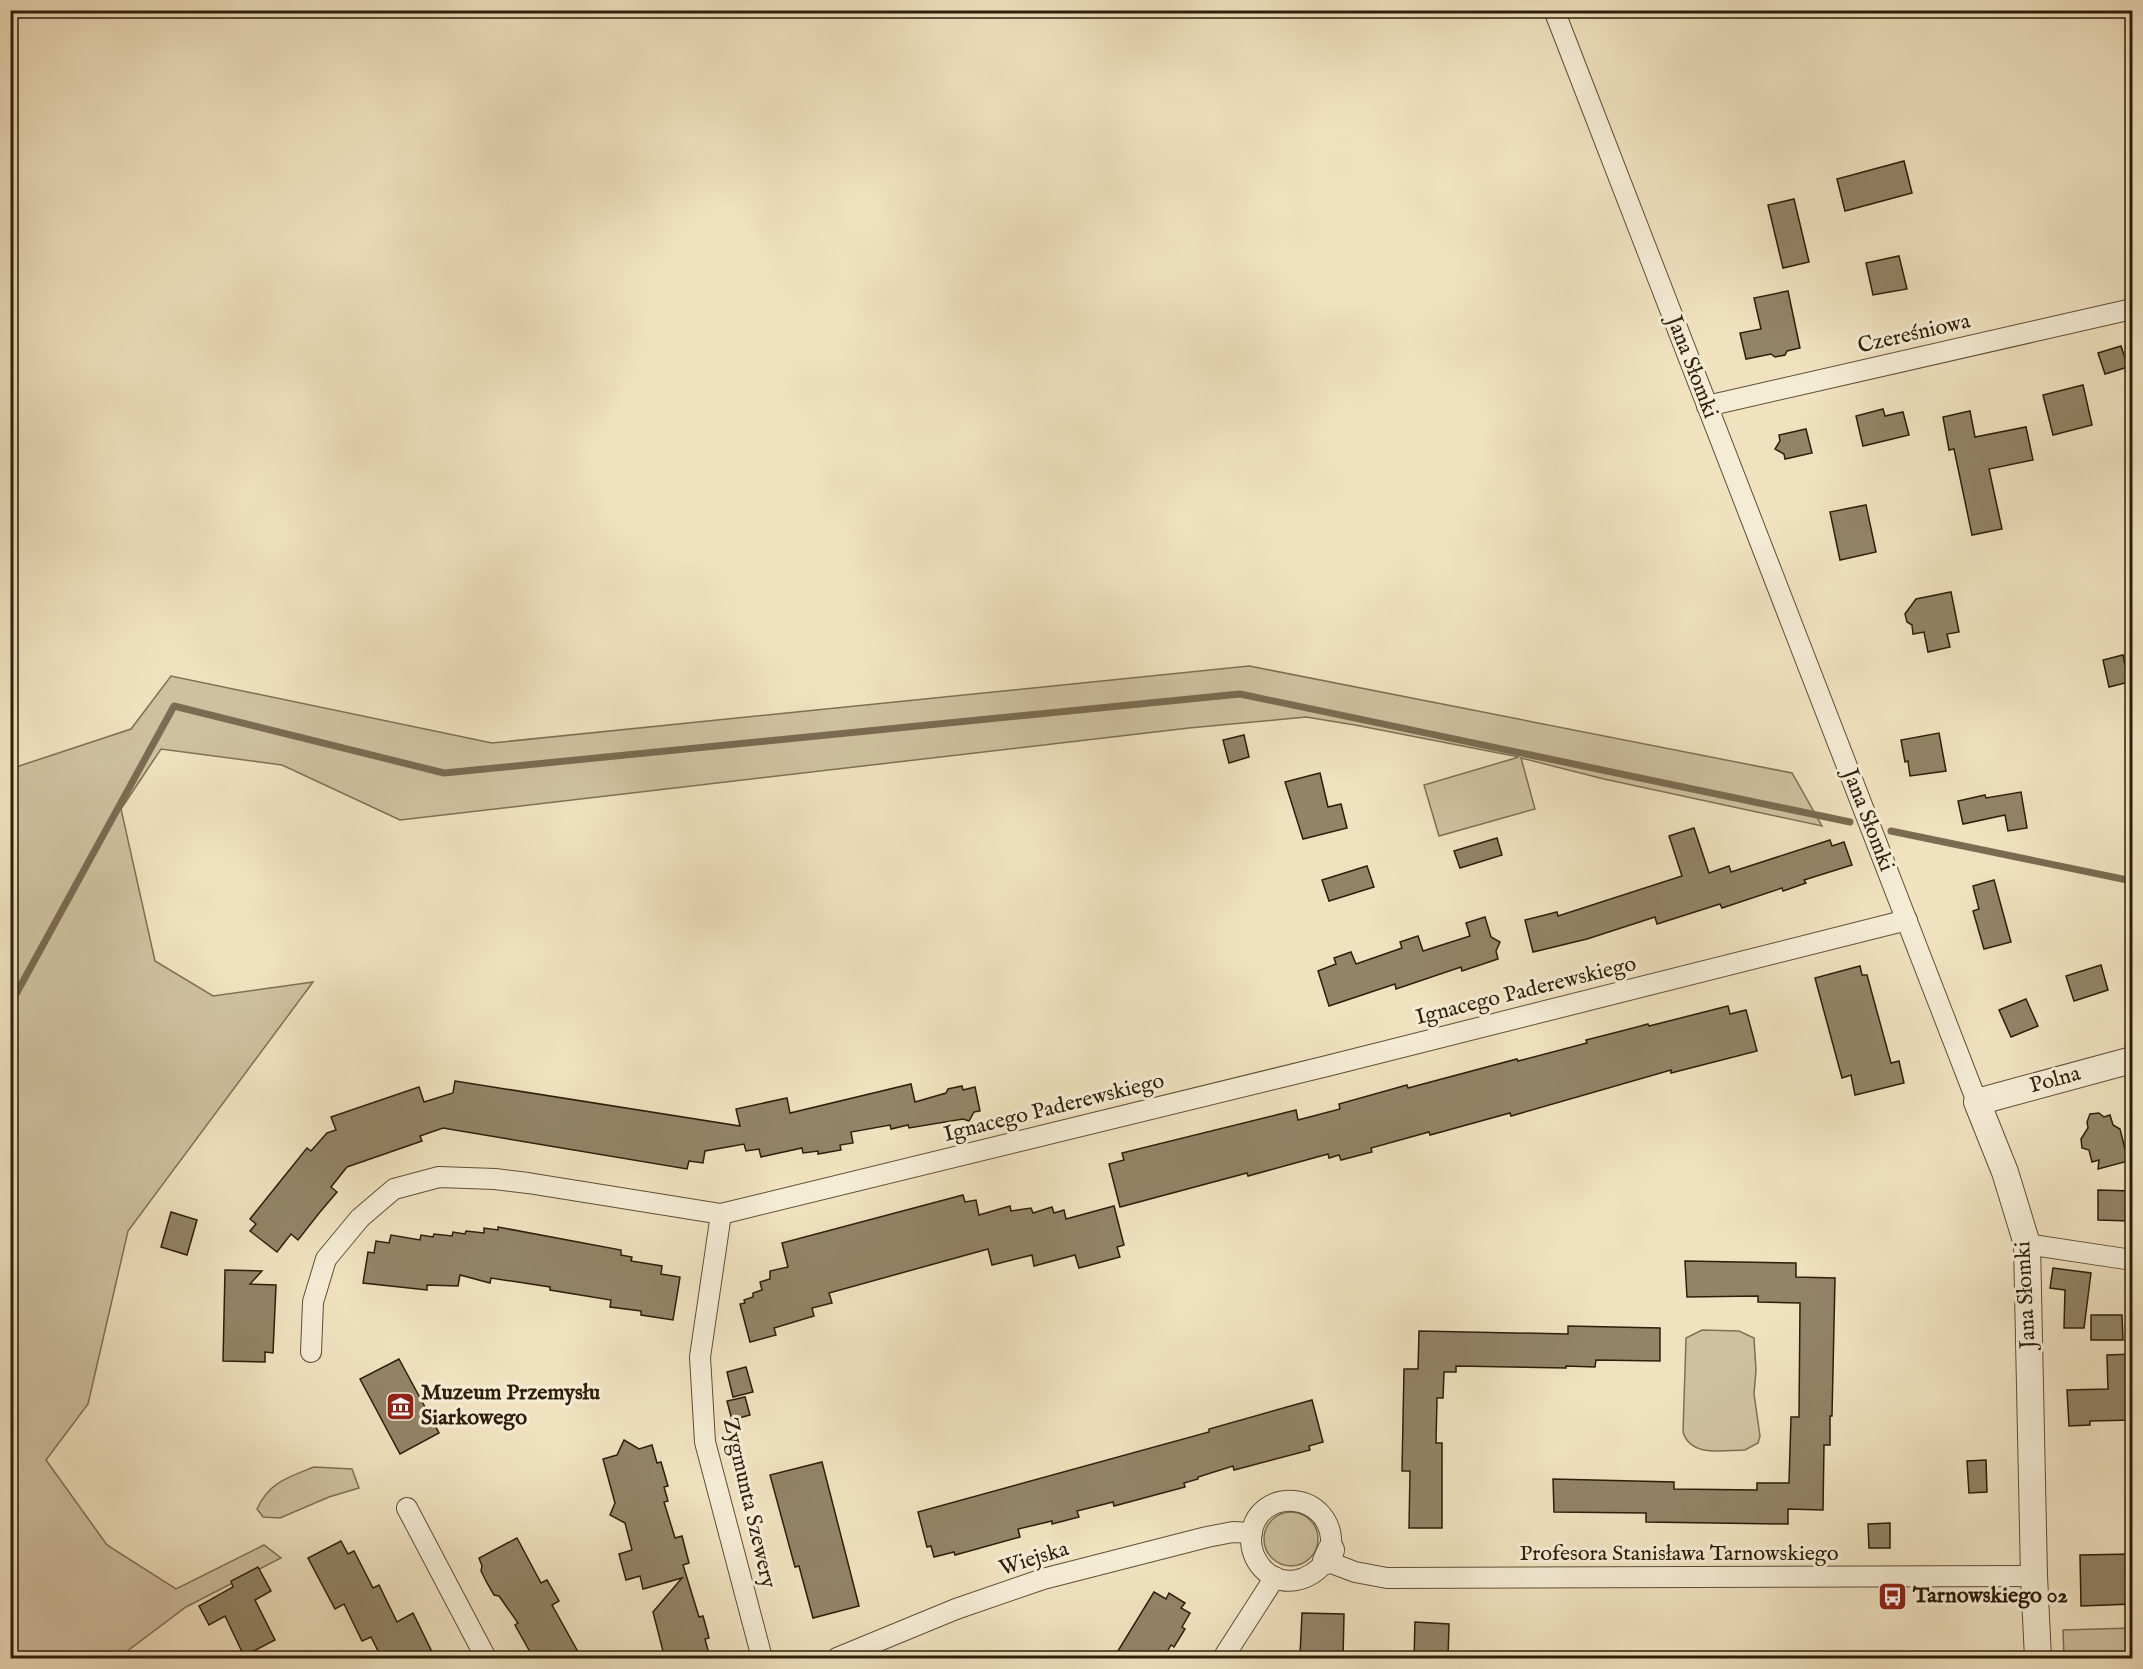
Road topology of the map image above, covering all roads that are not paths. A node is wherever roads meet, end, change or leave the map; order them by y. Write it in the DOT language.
graph roads {
  1 [pos="1554,10"];
  2 [pos="2133,309"];
  3 [pos="1707,406"];
  4 [pos="1907,920"];
  5 [pos="2133,1059"];
  6 [pos="1977,1102"];
  7 [pos="721,1214"];
  8 [pos="2027,1244"];
  9 [pos="2133,1260"];
  10 [pos="310,1352"];
  11 [pos="407,1508"];
  12 [pos="1252,1533"];
  13 [pos="1328,1555"];
  14 [pos="2034,1576"];
  15 [pos="1275,1577"];
  16 [pos="486,1659"];
  17 [pos="762,1659"];
  18 [pos="837,1659"];
  19 [pos="1223,1659"];
  20 [pos="2038,1659"];
  1 -- 3 [label="street, Jana Słomki"];
  2 -- 3 [label="street, Czereśniowa"];
  3 -- 4 [label="street, Jana Słomki"];
  4 -- 6 [label="street, Jana Słomki"];
  4 -- 7 [label="street, Ignacego Paderewskiego"];
  5 -- 6 [label="street, Polna"];
  6 -- 8 [label="street, Jana Słomki"];
  7 -- 10 [label="street, Ignacego Paderewskiego"];
  7 -- 17 [label="street, Zygmunta Szewery"];
  8 -- 9 [label="street"];
  8 -- 14 [label="street, Jana Słomki"];
  11 -- 16 [label="street"];
  12 -- 13 [label="street"];
  12 -- 15 [label="street"];
  12 -- 18 [label="street, Wiejska"];
  13 -- 14 [label="street, Profesora Stanisława Tarnowskiego"];
  13 -- 15 [label="street"];
  14 -- 20 [label="street, Jana Słomki"];
  15 -- 19 [label="street"];
}
